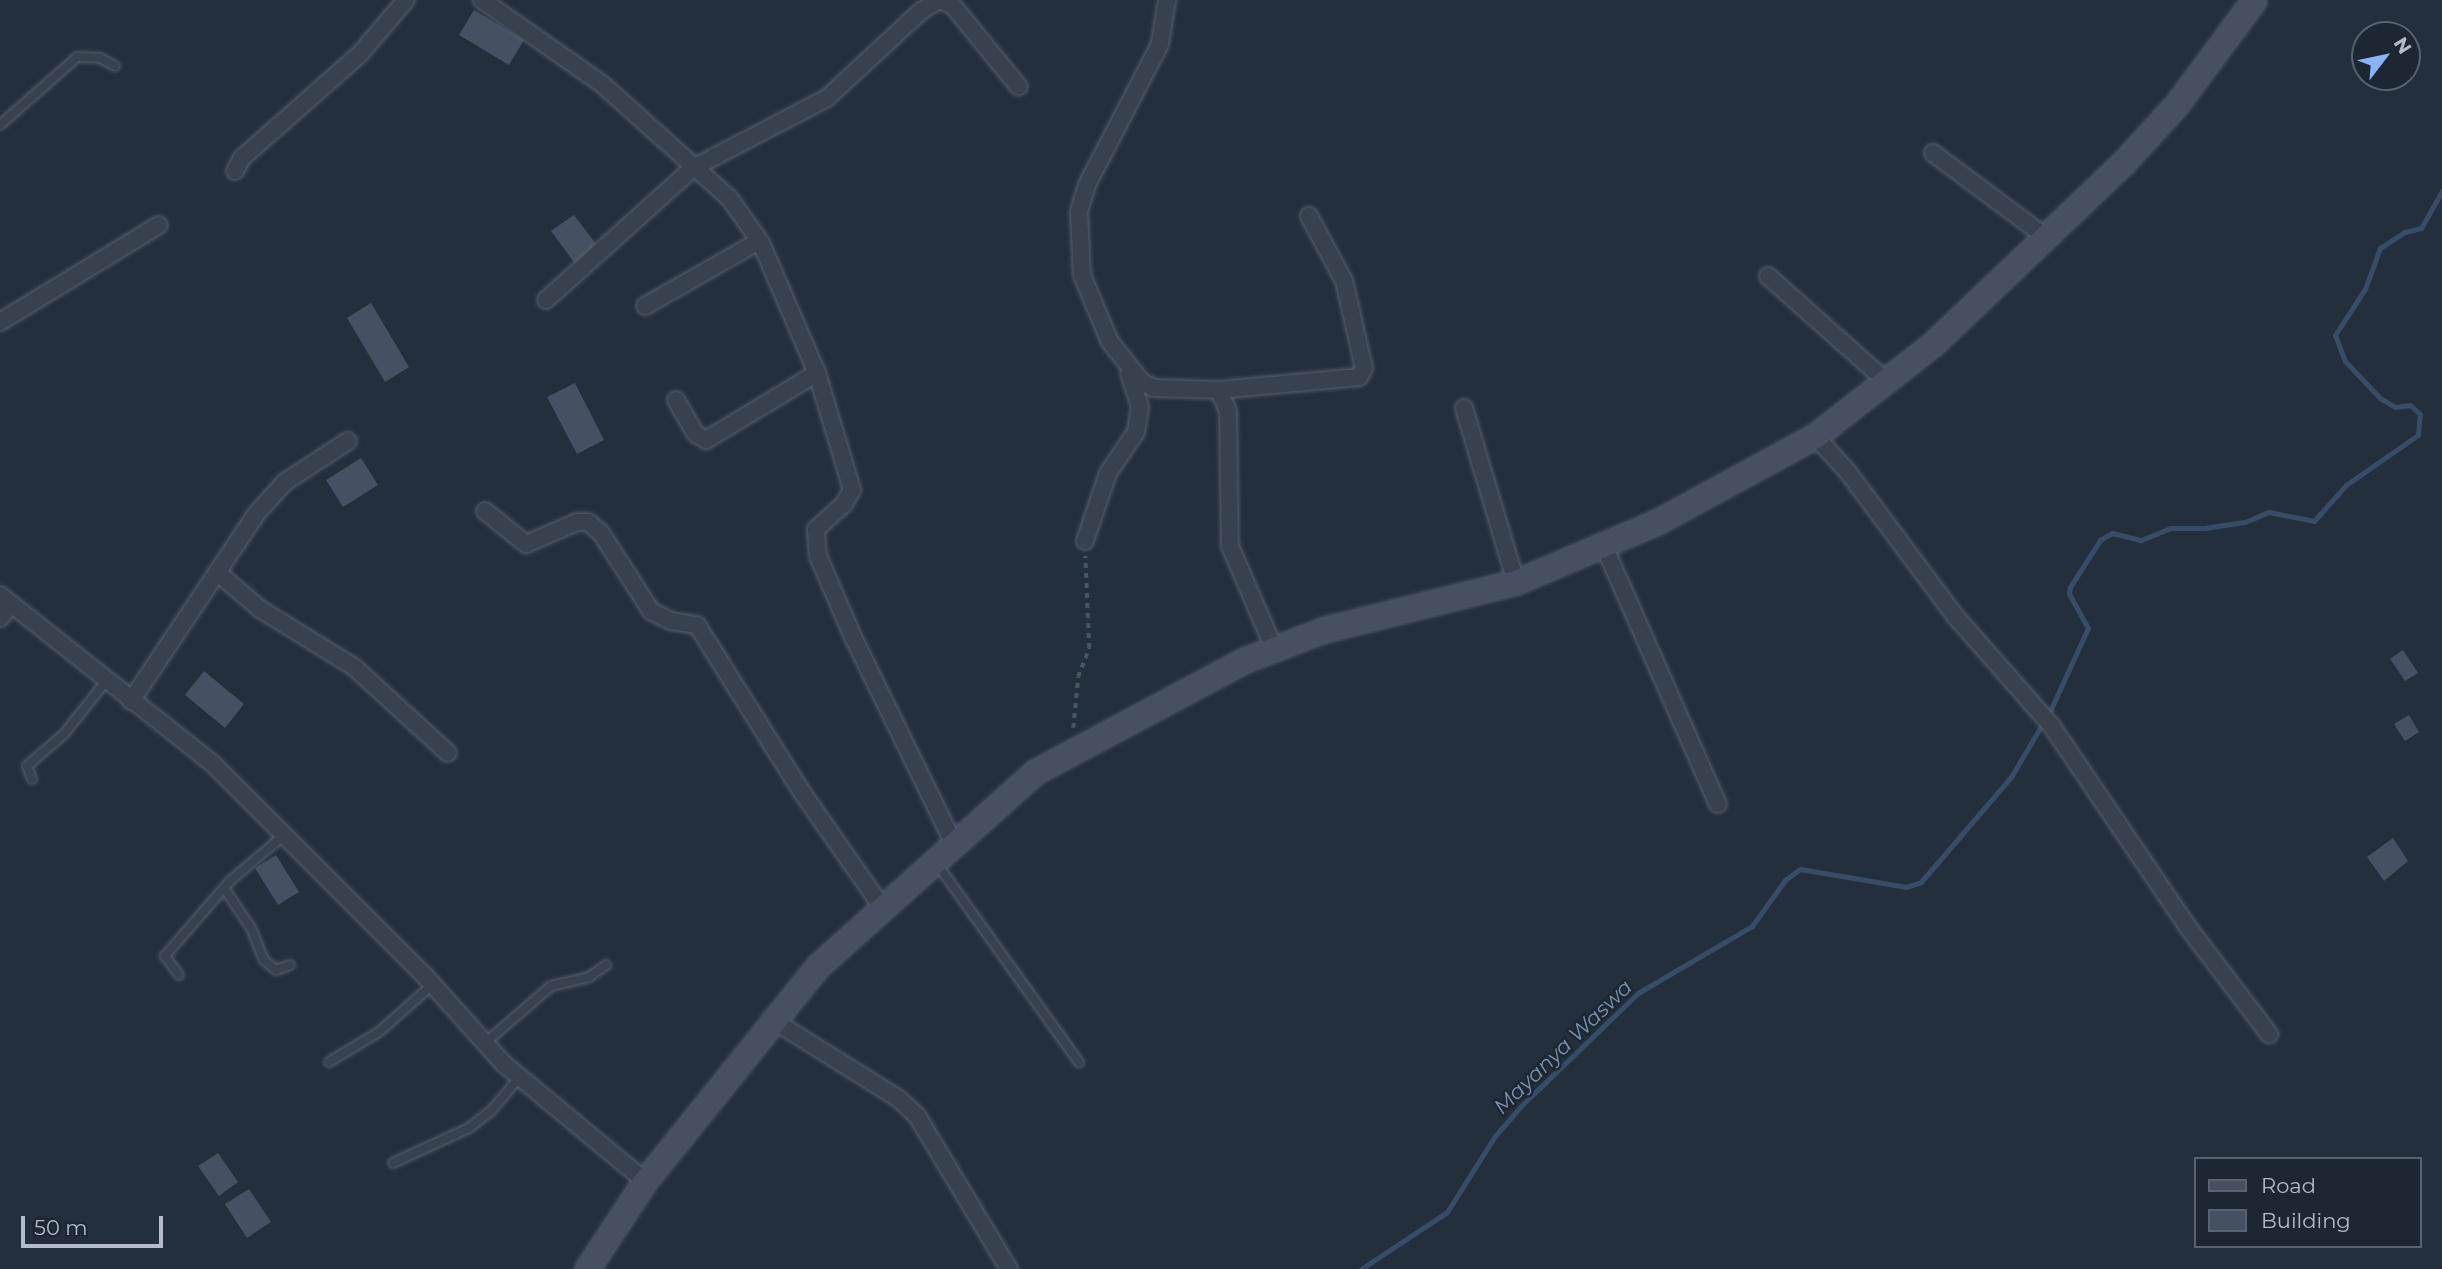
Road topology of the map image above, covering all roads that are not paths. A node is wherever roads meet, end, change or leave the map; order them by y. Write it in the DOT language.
graph roads {
  1 [pos="407,0"];
  2 [pos="482,0"];
  3 [pos="940,0"];
  4 [pos="1167,0"];
  5 [pos="2247,2"];
  6 [pos="115,66"];
  7 [pos="1019,87"];
  8 [pos="0,125"];
  9 [pos="1933,153"];
  10 [pos="693,168"];
  11 [pos="235,171"];
  12 [pos="1309,216"];
  13 [pos="159,225"];
  14 [pos="2047,237"];
  15 [pos="759,241"];
  16 [pos="1768,276"];
  17 [pos="546,300"];
  18 [pos="645,306"];
  19 [pos="0,322"];
  20 [pos="1124,362"];
  21 [pos="817,373"];
  22 [pos="1886,381"];
  23 [pos="1219,390"];
  24 [pos="676,400"];
  25 [pos="1464,408"];
  26 [pos="1815,436"];
  27 [pos="348,441"];
  28 [pos="485,511"];
  29 [pos="1085,541"];
  30 [pos="1604,546"];
  31 [pos="218,572"];
  32 [pos="1516,582"];
  33 [pos="6,599"];
  34 [pos="0,618"];
  35 [pos="1274,648"];
  36 [pos="107,680"];
  37 [pos="131,702"];
  38 [pos="448,754"];
  39 [pos="32,779"];
  40 [pos="1718,804"];
  41 [pos="286,833"];
  42 [pos="953,842"];
  43 [pos="933,859"];
  44 [pos="224,888"];
  45 [pos="882,906"];
  46 [pos="290,965"];
  47 [pos="606,965"];
  48 [pos="179,975"];
  49 [pos="433,984"];
  50 [pos="771,1019"];
  51 [pos="2269,1034"];
  52 [pos="485,1043"];
  53 [pos="328,1062"];
  54 [pos="1079,1062"];
  55 [pos="519,1078"];
  56 [pos="393,1163"];
  57 [pos="645,1181"];
  58 [pos="587,1269"];
  59 [pos="1009,1269"];
  1 -- 11 [label="street"];
  2 -- 10 [label="street"];
  3 -- 7 [label="street"];
  3 -- 10 [label="street"];
  4 -- 20 [label="street"];
  5 -- 14 [label="street"];
  6 -- 8 [label="lane"];
  9 -- 14 [label="street"];
  10 -- 15 [label="street"];
  10 -- 17 [label="street"];
  12 -- 23 [label="street"];
  13 -- 19 [label="street"];
  14 -- 22 [label="street"];
  15 -- 18 [label="street"];
  15 -- 21 [label="street"];
  16 -- 22 [label="street"];
  20 -- 23 [label="street"];
  20 -- 29 [label="street"];
  21 -- 24 [label="street"];
  21 -- 42 [label="street"];
  22 -- 26 [label="street"];
  23 -- 35 [label="street"];
  25 -- 32 [label="street"];
  26 -- 30 [label="street"];
  26 -- 51 [label="street"];
  27 -- 31 [label="street"];
  28 -- 45 [label="street"];
  30 -- 32 [label="street"];
  30 -- 40 [label="street"];
  31 -- 37 [label="street"];
  31 -- 38 [label="street"];
  32 -- 35 [label="street"];
  33 -- 34 [label="street"];
  33 -- 36 [label="street"];
  35 -- 42 [label="street"];
  36 -- 37 [label="street"];
  36 -- 39 [label="lane"];
  37 -- 41 [label="street"];
  41 -- 44 [label="lane"];
  41 -- 49 [label="street"];
  42 -- 43 [label="street"];
  43 -- 45 [label="street"];
  43 -- 54 [label="lane"];
  44 -- 46 [label="lane"];
  44 -- 48 [label="lane"];
  45 -- 50 [label="street"];
  47 -- 52 [label="lane"];
  49 -- 52 [label="street"];
  49 -- 53 [label="lane"];
  50 -- 57 [label="street"];
  50 -- 59 [label="street"];
  52 -- 55 [label="street"];
  55 -- 56 [label="lane"];
  55 -- 57 [label="street"];
  57 -- 58 [label="street"];
}
